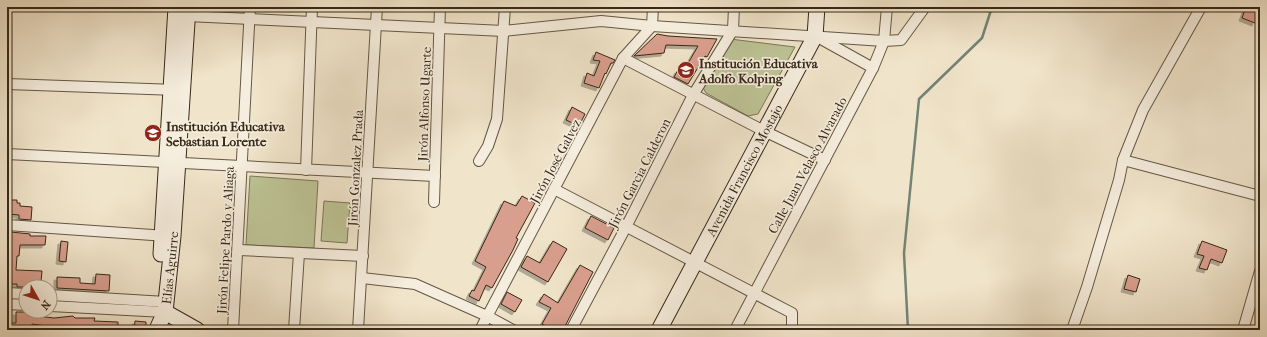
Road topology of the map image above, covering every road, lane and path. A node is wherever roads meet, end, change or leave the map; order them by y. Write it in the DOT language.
graph roads {
  1 [pos="250,7"];
  2 [pos="312,7"];
  3 [pos="377,7"];
  4 [pos="440,7"];
  5 [pos="505,7"];
  6 [pos="653,7"];
  7 [pos="734,7"];
  8 [pos="817,7"];
  9 [pos="887,7"];
  10 [pos="925,7"];
  11 [pos="1201,7"];
  12 [pos="184,10"];
  13 [pos="250,19"];
  14 [pos="312,22"];
  15 [pos="376,25"];
  16 [pos="652,26"];
  17 [pos="440,28"];
  18 [pos="733,30"];
  19 [pos="504,31"];
  20 [pos="815,36"];
  21 [pos="884,41"];
  22 [pos="623,58"];
  23 [pos="873,68"];
  24 [pos="7,84"];
  25 [pos="177,90"];
  26 [pos="694,95"];
  27 [pos="764,131"];
  28 [pos="7,154"];
  29 [pos="825,160"];
  30 [pos="1122,160"];
  31 [pos="478,161"];
  32 [pos="173,162"];
  33 [pos="243,166"];
  34 [pos="306,170"];
  35 [pos="368,173"];
  36 [pos="435,176"];
  37 [pos="554,189"];
  38 [pos="1260,196"];
  39 [pos="434,202"];
  40 [pos="7,225"];
  41 [pos="626,227"];
  42 [pos="168,236"];
  43 [pos="239,250"];
  44 [pos="299,253"];
  45 [pos="363,256"];
  46 [pos="694,263"];
  47 [pos="1260,271"];
  48 [pos="362,278"];
  49 [pos="754,292"];
  50 [pos="7,293"];
  51 [pos="18,294"];
  52 [pos="58,297"];
  53 [pos="7,304"];
  54 [pos="18,305"];
  55 [pos="58,306"];
  56 [pos="161,307"];
  57 [pos="487,316"];
  58 [pos="160,329"];
  59 [pos="197,330"];
  60 [pos="233,330"];
  61 [pos="294,330"];
  62 [pos="358,330"];
  63 [pos="480,330"];
  64 [pos="513,330"];
  65 [pos="570,330"];
  66 [pos="659,330"];
  67 [pos="735,330"];
  68 [pos="792,330"];
  69 [pos="1072,330"];
  70 [pos="1243,330"];
  1 -- 13 [label="street, Jirón Felipe Pardo y Aliaga"];
  2 -- 14 [label="street"];
  3 -- 15 [label="street, Jirón Gonzalez Prada"];
  4 -- 17 [label="street, Jirón Alfonso Ugarte"];
  5 -- 19 [label="street"];
  6 -- 16 [label="street"];
  7 -- 18 [label="street"];
  8 -- 20 [label="street, Avenida Francisco Mostajo"];
  9 -- 21 [label="street, Calle Juan Velasco Alvarado"];
  10 -- 21 [label="street"];
  11 -- 30 [label="street"];
  12 -- 13 [label="street"];
  12 -- 25 [label="street, Elías Aguirre"];
  13 -- 14 [label="street"];
  13 -- 33 [label="street, Jirón Felipe Pardo y Aliaga"];
  14 -- 15 [label="street"];
  14 -- 34 [label="street"];
  15 -- 17 [label="street"];
  15 -- 35 [label="street, Jirón Gonzalez Prada"];
  16 -- 18 [label="street"];
  16 -- 19 [label="street"];
  16 -- 22 [label="street, Jirón José Galvez"];
  17 -- 19 [label="street"];
  17 -- 36 [label="street, Jirón Alfonso Ugarte"];
  18 -- 20 [label="street"];
  18 -- 26 [label="street, Jirón Garcia Calderon"];
  19 -- 31 [label="street"];
  20 -- 21 [label="street"];
  20 -- 23 [label="street"];
  20 -- 27 [label="street, Avenida Francisco Mostajo"];
  21 -- 23 [label="street, Calle Juan Velasco Alvarado"];
  22 -- 26 [label="street"];
  22 -- 37 [label="street, Jirón José Galvez"];
  23 -- 29 [label="street, Calle Juan Velasco Alvarado"];
  24 -- 25 [label="street"];
  25 -- 32 [label="street, Elías Aguirre"];
  26 -- 27 [label="street"];
  26 -- 41 [label="street, Jirón Garcia Calderon"];
  27 -- 29 [label="street"];
  27 -- 46 [label="street, Avenida Francisco Mostajo"];
  28 -- 32 [label="street"];
  29 -- 49 [label="street, Calle Juan Velasco Alvarado"];
  30 -- 38 [label="street"];
  30 -- 69 [label="street"];
  32 -- 33 [label="street"];
  32 -- 42 [label="street, Elías Aguirre"];
  33 -- 34 [label="street"];
  33 -- 43 [label="street, Jirón Felipe Pardo y Aliaga"];
  34 -- 35 [label="street"];
  35 -- 36 [label="street"];
  35 -- 45 [label="street, Jirón Gonzalez Prada"];
  36 -- 39 [label="street, Jirón Alfonso Ugarte"];
  37 -- 41 [label="street"];
  37 -- 57 [label="street, Jirón José Galvez"];
  40 -- 42 [label="street"];
  41 -- 46 [label="street"];
  41 -- 65 [label="street, Jirón Garcia Calderon"];
  42 -- 56 [label="street, Elías Aguirre"];
  43 -- 44 [label="street"];
  43 -- 60 [label="street, Jirón Felipe Pardo y Aliaga"];
  44 -- 45 [label="street"];
  44 -- 61 [label="street"];
  45 -- 48 [label="street, Jirón Gonzalez Prada"];
  46 -- 49 [label="street"];
  46 -- 66 [label="street, Avenida Francisco Mostajo"];
  47 -- 70 [label="street"];
  48 -- 57 [label="street"];
  48 -- 62 [label="street, Jirón Gonzalez Prada"];
  49 -- 67 [label="street, Calle Juan Velasco Alvarado"];
  49 -- 68 [label="street"];
  50 -- 51 [label="street"];
  52 -- 56 [label="street"];
  53 -- 54 [label="street"];
  55 -- 56 [label="street"];
  56 -- 58 [label="street, Elías Aguirre"];
  56 -- 59 [label="street"];
  57 -- 63 [label="street, Jirón José Galvez"];
  57 -- 64 [label="street"];
}
